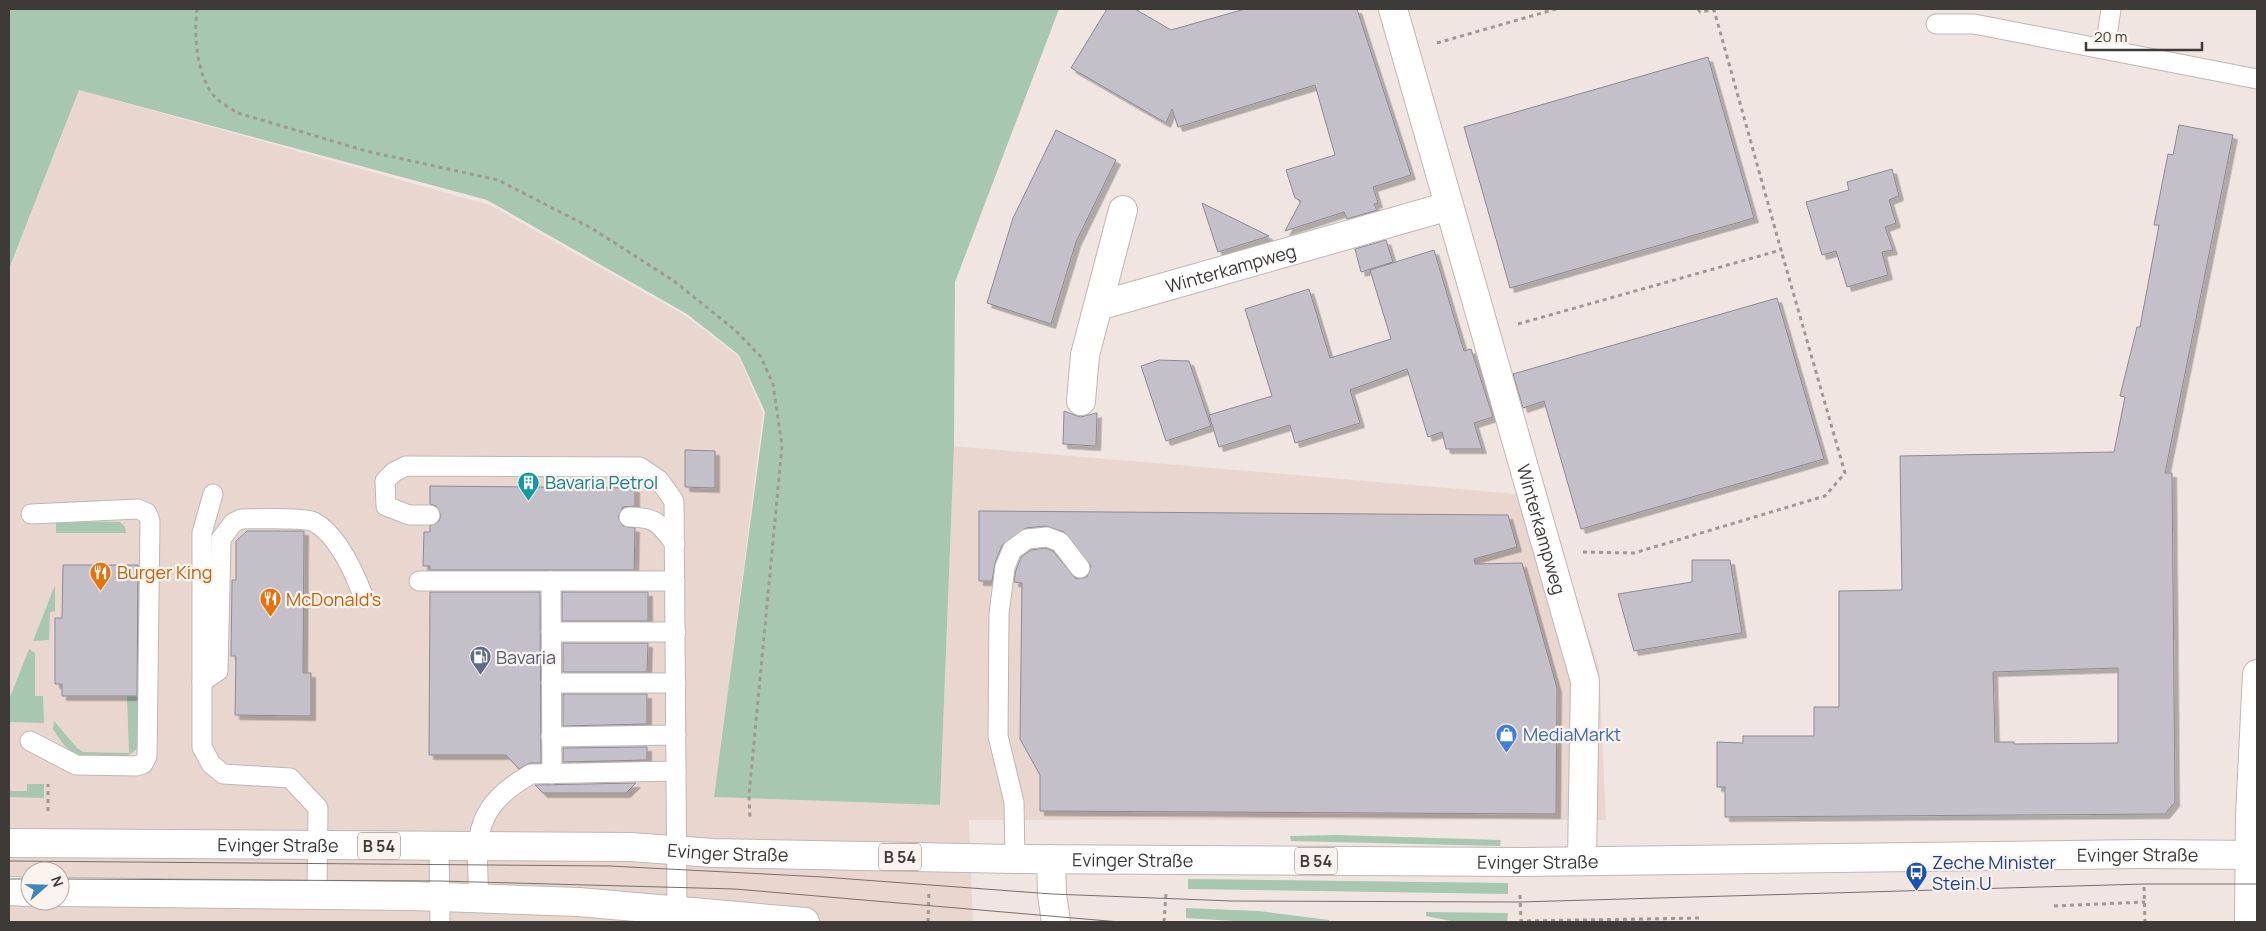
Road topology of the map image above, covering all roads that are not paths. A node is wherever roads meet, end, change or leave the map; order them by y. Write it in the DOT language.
graph roads {
  1 [pos="1393,9"];
  2 [pos="2111,9"];
  3 [pos="1936,24"];
  4 [pos="2105,49"];
  5 [pos="2257,79"];
  6 [pos="1449,206"];
  7 [pos="1123,210"];
  8 [pos="1098,306"];
  9 [pos="1081,401"];
  10 [pos="212,494"];
  11 [pos="32,514"];
  12 [pos="430,515"];
  13 [pos="629,517"];
  14 [pos="675,544"];
  15 [pos="1080,568"];
  16 [pos="419,581"];
  17 [pos="551,581"];
  18 [pos="675,581"];
  19 [pos="364,598"];
  20 [pos="551,632"];
  21 [pos="676,632"];
  22 [pos="2257,674"];
  23 [pos="202,682"];
  24 [pos="551,683"];
  25 [pos="676,683"];
  26 [pos="676,735"];
  27 [pos="551,737"];
  28 [pos="30,741"];
  29 [pos="676,771"];
  30 [pos="552,774"];
  31 [pos="9,843"];
  32 [pos="318,845"];
  33 [pos="439,846"];
  34 [pos="478,846"];
  35 [pos="677,851"];
  36 [pos="2254,854"];
  37 [pos="1015,859"];
  38 [pos="1051,859"];
  39 [pos="1582,861"];
  40 [pos="70,892"];
  41 [pos="317,894"];
  42 [pos="479,899"];
  43 [pos="440,910"];
  44 [pos="677,911"];
  45 [pos="805,922"];
  46 [pos="1056,922"];
  47 [pos="2249,922"];
  1 -- 6 [label="main road, Winterkampweg"];
  2 -- 4 [label="lane"];
  3 -- 4 [label="lane"];
  4 -- 5 [label="lane"];
  6 -- 8 [label="main road, Winterkampweg"];
  6 -- 39 [label="main road, Winterkampweg"];
  7 -- 8 [label="main road"];
  8 -- 9 [label="main road"];
  10 -- 23 [label="lane"];
  11 -- 28 [label="lane"];
  12 -- 14 [label="lane"];
  13 -- 14 [label="lane"];
  14 -- 18 [label="lane"];
  15 -- 37 [label="lane"];
  16 -- 17 [label="lane"];
  17 -- 18 [label="lane"];
  17 -- 20 [label="lane"];
  18 -- 21 [label="lane"];
  19 -- 23 [label="lane"];
  20 -- 21 [label="lane"];
  20 -- 24 [label="lane"];
  21 -- 25 [label="lane"];
  22 -- 36 [label="main road"];
  23 -- 32 [label="lane"];
  24 -- 25 [label="lane"];
  24 -- 27 [label="lane"];
  25 -- 26 [label="lane"];
  26 -- 27 [label="lane"];
  26 -- 29 [label="lane"];
  27 -- 30 [label="lane"];
  29 -- 30 [label="lane"];
  29 -- 35 [label="lane"];
  30 -- 34 [label="lane"];
  31 -- 32 [label="main road, Evinger Straße / B 54"];
  32 -- 33 [label="main road, Evinger Straße / B 54"];
  32 -- 41 [label="lane"];
  33 -- 34 [label="main road, Evinger Straße / B 54"];
  33 -- 43 [label="lane"];
  34 -- 35 [label="main road, Evinger Straße / B 54"];
  34 -- 42 [label="lane"];
  35 -- 37 [label="main road, Evinger Straße / B 54"];
  35 -- 44 [label="lane"];
  36 -- 39 [label="main road, Evinger Straße / B 54"];
  36 -- 47 [label="main road"];
  37 -- 38 [label="main road, Evinger Straße / B 54"];
  38 -- 39 [label="main road, Evinger Straße / B 54"];
  38 -- 46 [label="main road"];
  40 -- 41 [label="main road"];
  41 -- 43 [label="main road"];
  42 -- 43 [label="main road"];
  42 -- 44 [label="main road"];
  44 -- 45 [label="main road"];
}
